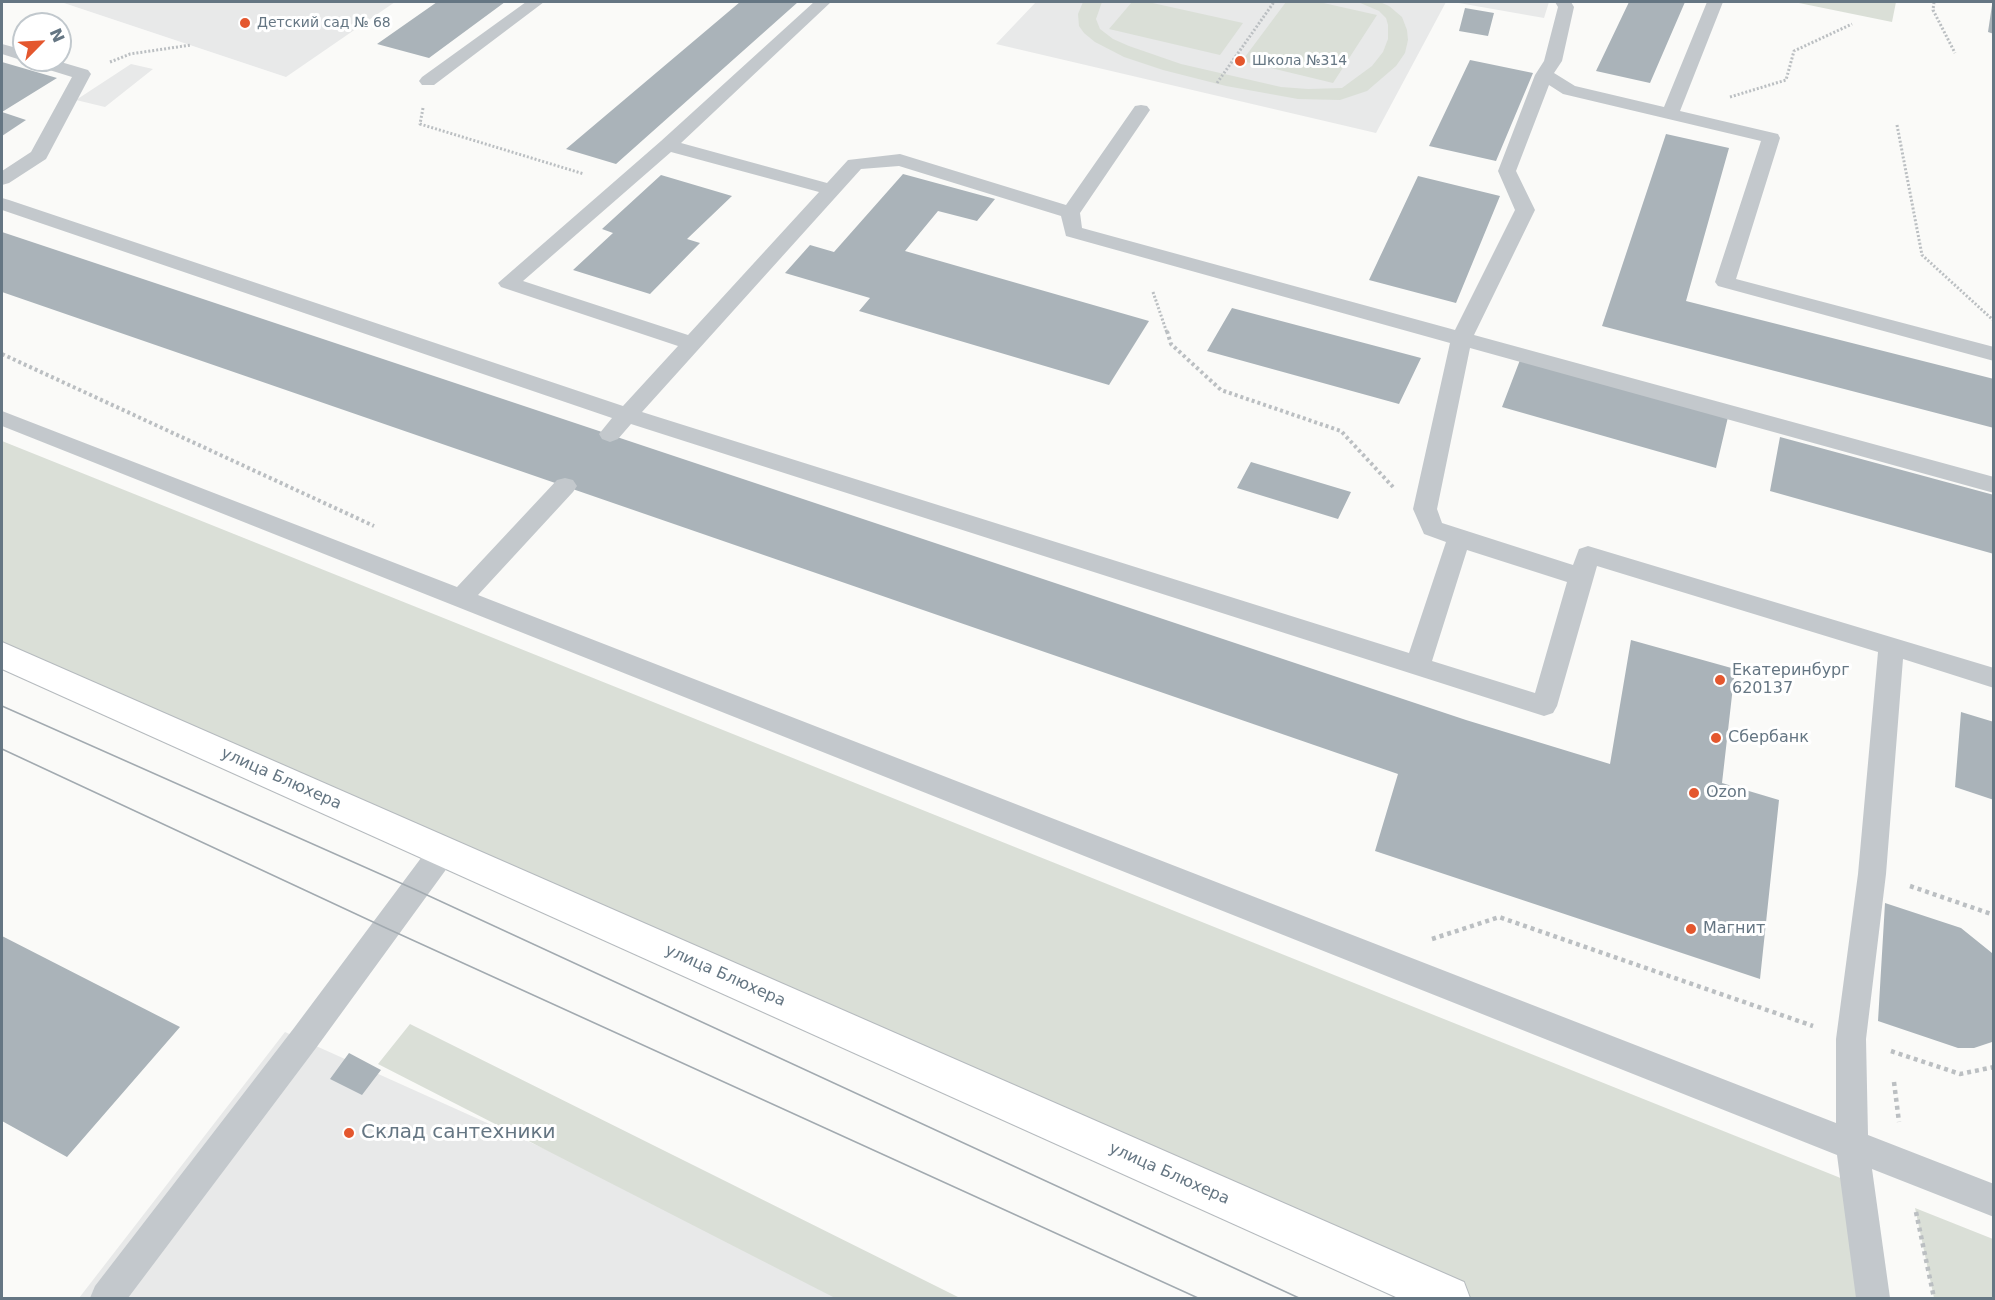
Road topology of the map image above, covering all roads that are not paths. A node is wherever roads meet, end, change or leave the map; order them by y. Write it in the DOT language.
graph roads {
  1 [pos="536,2"];
  2 [pos="823,2"];
  3 [pos="1563,2"];
  4 [pos="1715,2"];
  5 [pos="72,71"];
  6 [pos="1544,75"];
  7 [pos="428,81"];
  8 [pos="1141,110"];
  9 [pos="1670,114"];
  10 [pos="668,145"];
  11 [pos="2,179"];
  12 [pos="831,190"];
  13 [pos="2,204"];
  14 [pos="1070,213"];
  15 [pos="1462,338"];
  16 [pos="692,343"];
  17 [pos="1994,354"];
  18 [pos="626,416"];
  19 [pos="2,418"];
  20 [pos="610,434"];
  21 [pos="1994,485"];
  22 [pos="565,486"];
  23 [pos="1459,538"];
  24 [pos="1581,577"];
  25 [pos="460,599"];
  26 [pos="1891,646"];
  27 [pos="2,655"];
  28 [pos="1418,665"];
  29 [pos="1994,678"];
  30 [pos="442,851"];
  31 [pos="1852,1146"];
  32 [pos="1994,1202"];
  33 [pos="107,1299"];
  34 [pos="1448,1299"];
  35 [pos="1873,1299"];
  1 -- 7 [label="lane"];
  2 -- 10 [label="lane"];
  3 -- 6 [label="lane"];
  4 -- 9 [label="lane"];
  5 -- 11 [label="lane"];
  6 -- 9 [label="lane"];
  6 -- 15 [label="lane"];
  8 -- 14 [label="lane"];
  9 -- 17 [label="lane"];
  10 -- 12 [label="lane"];
  10 -- 16 [label="lane"];
  12 -- 14 [label="lane"];
  12 -- 16 [label="lane"];
  13 -- 18 [label="lane"];
  14 -- 15 [label="lane"];
  15 -- 21 [label="lane"];
  15 -- 23 [label="lane"];
  16 -- 18 [label="lane"];
  18 -- 20 [label="lane"];
  18 -- 28 [label="lane"];
  19 -- 25 [label="lane"];
  22 -- 25 [label="lane"];
  23 -- 24 [label="lane"];
  23 -- 28 [label="lane"];
  24 -- 26 [label="lane"];
  24 -- 28 [label="lane"];
  25 -- 31 [label="lane"];
  26 -- 29 [label="lane"];
  26 -- 31 [label="lane"];
  27 -- 30 [label="main road, улица Блюхера"];
  30 -- 33 [label="lane"];
  30 -- 34 [label="main road, улица Блюхера"];
  31 -- 32 [label="lane"];
  31 -- 35 [label="lane"];
}
